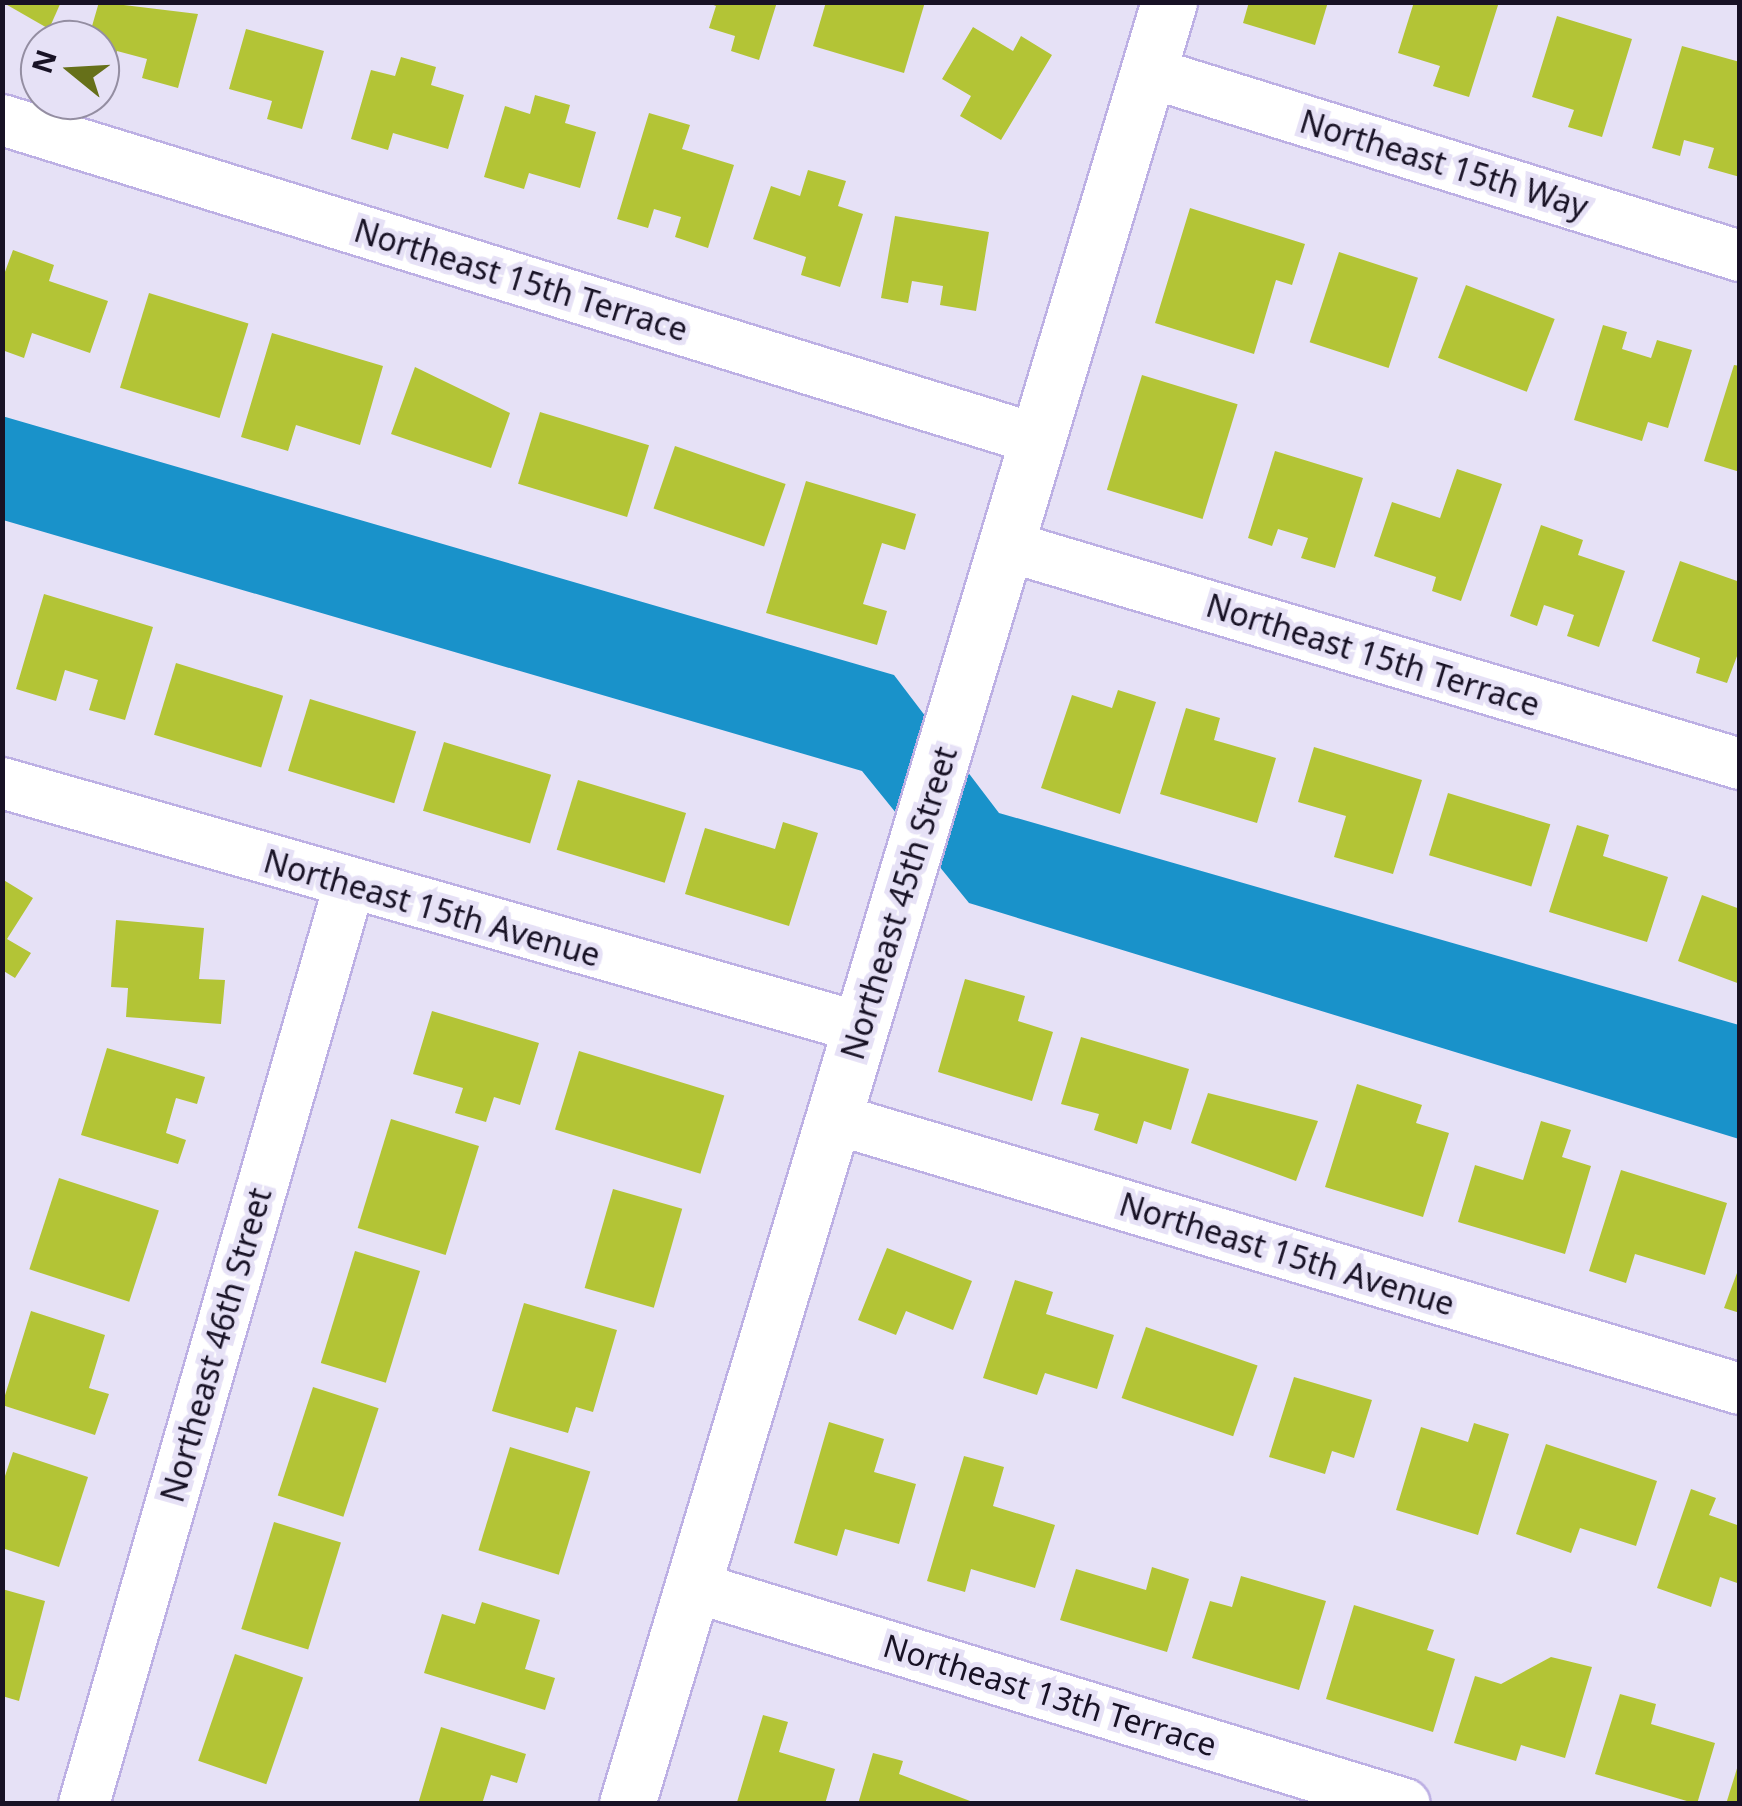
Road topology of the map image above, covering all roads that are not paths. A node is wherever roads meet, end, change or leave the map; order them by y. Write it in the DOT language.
graph roads {
  1 [pos="1169,2"];
  2 [pos="1148,72"];
  3 [pos="2,120"];
  4 [pos="1740,256"];
  5 [pos="1039,440"];
  6 [pos="1007,546"];
  7 [pos="1740,764"];
  8 [pos="2,783"];
  9 [pos="349,886"];
  10 [pos="862,1028"];
  11 [pos="835,1119"];
  12 [pos="1740,1389"];
  13 [pos="694,1587"];
  14 [pos="84,1804"];
  15 [pos="627,1804"];
  16 [pos="1405,1804"];
  1 -- 2 [label="street, Northeast 45th Street"];
  2 -- 4 [label="street, Northeast 15th Way"];
  2 -- 5 [label="street, Northeast 45th Street"];
  3 -- 5 [label="street, Northeast 15th Terrace"];
  5 -- 6 [label="street, Northeast 45th Street"];
  6 -- 7 [label="street, Northeast 15th Terrace"];
  6 -- 10 [label="street, Northeast 45th Street"];
  8 -- 9 [label="street, Northeast 15th Avenue"];
  9 -- 10 [label="street, Northeast 15th Avenue"];
  9 -- 14 [label="street, Northeast 46th Street"];
  10 -- 11 [label="street, Northeast 45th Street"];
  11 -- 12 [label="street, Northeast 15th Avenue"];
  11 -- 13 [label="street, Northeast 45th Street"];
  13 -- 15 [label="street, Northeast 45th Street"];
  13 -- 16 [label="street, Northeast 13th Terrace"];
}
